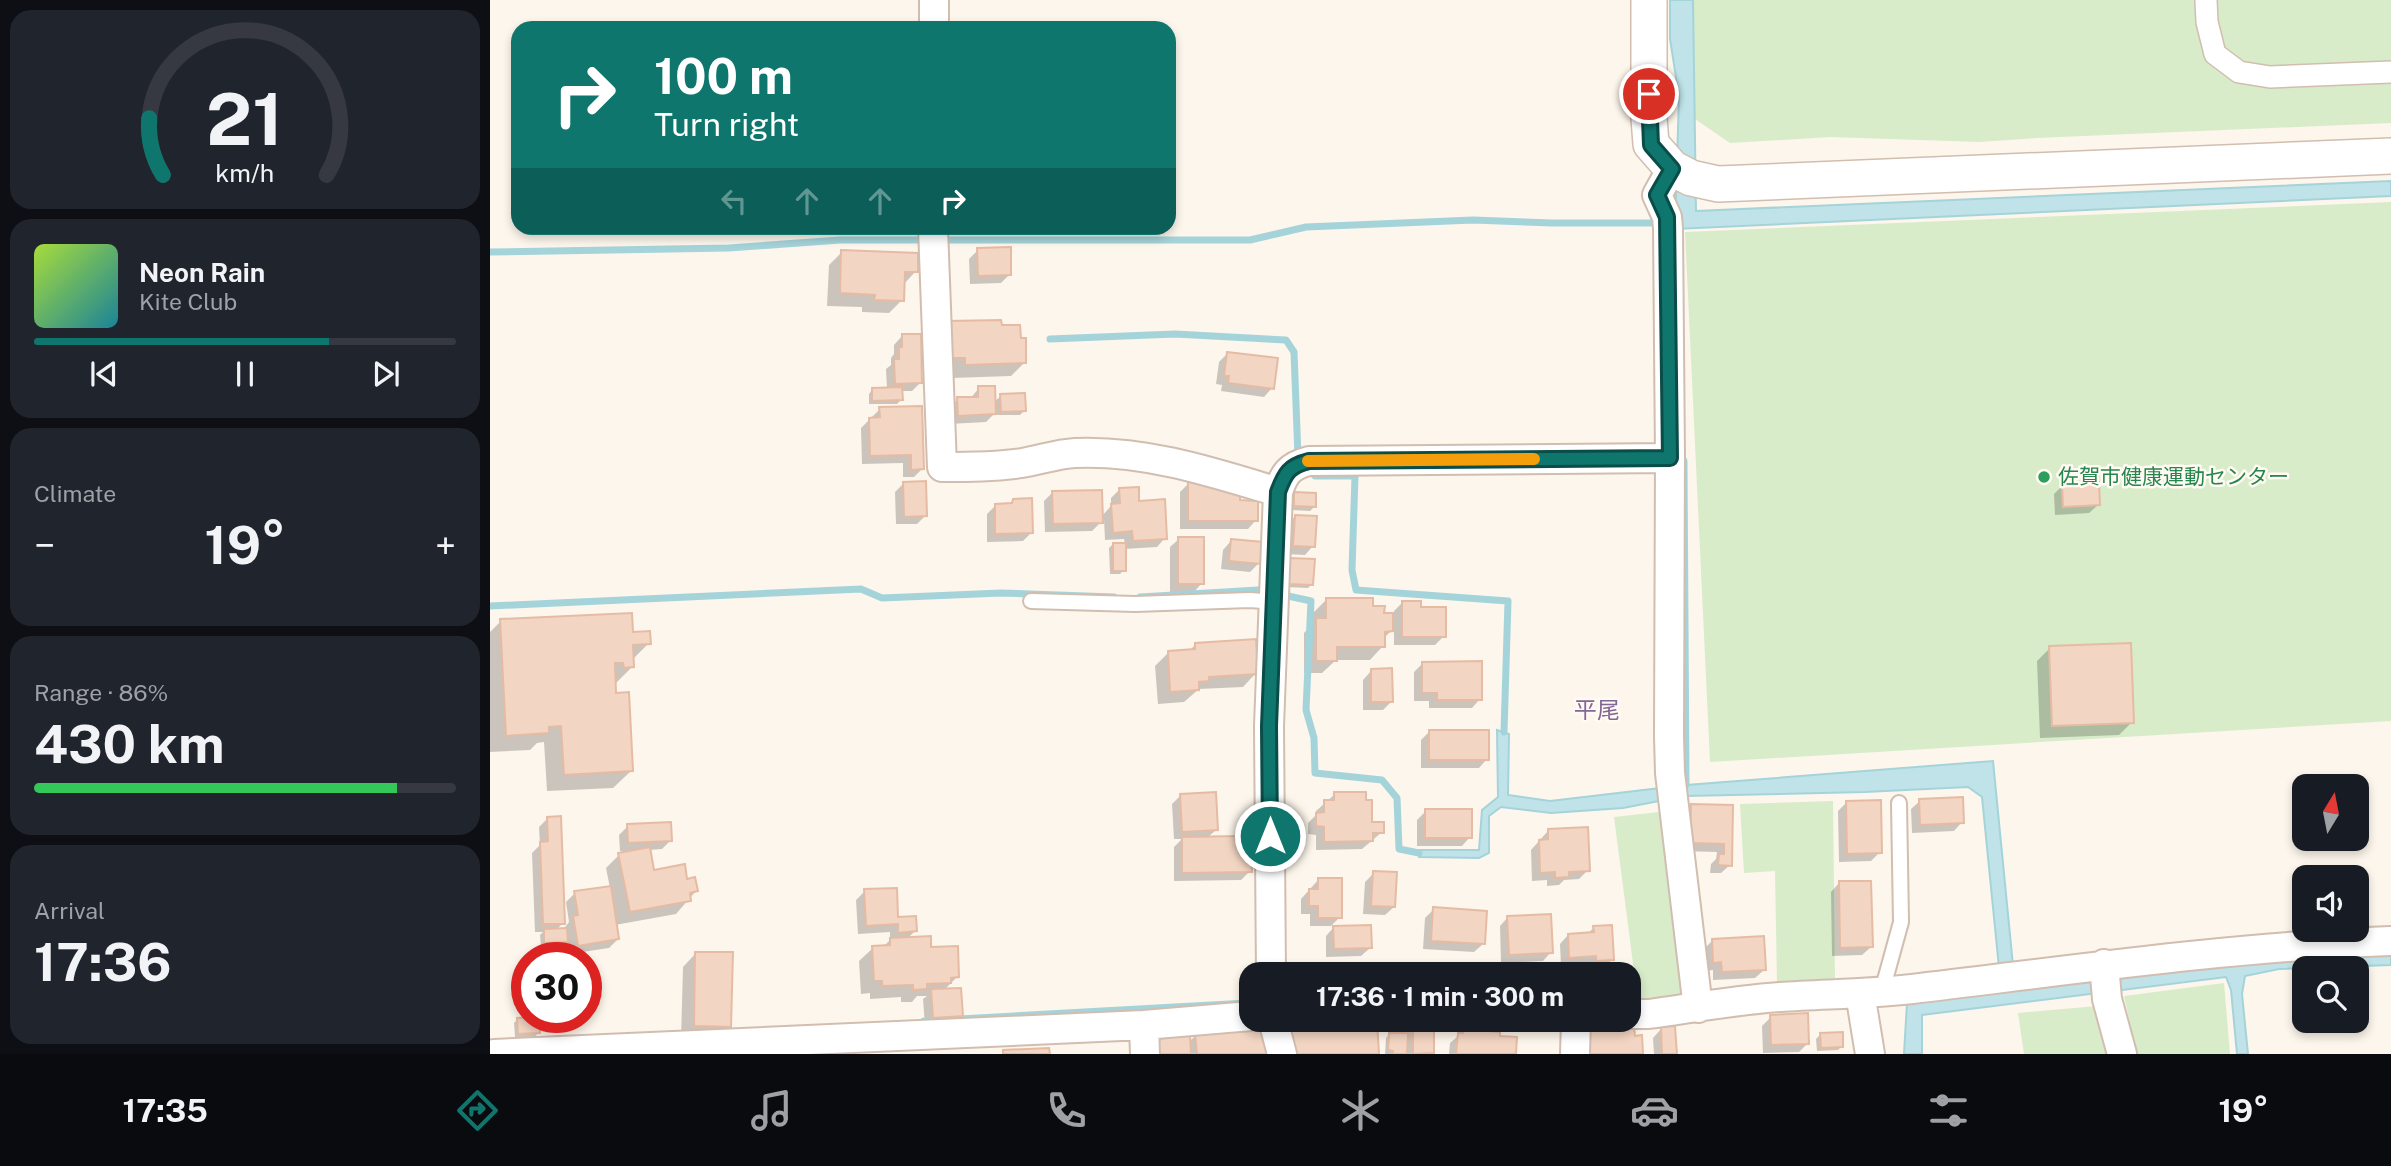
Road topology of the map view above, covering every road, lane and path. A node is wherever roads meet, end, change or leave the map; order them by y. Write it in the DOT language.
graph roads {
  1 [pos="934,0"];
  2 [pos="1649,0"];
  3 [pos="2206,0"];
  4 [pos="934,21"];
  5 [pos="2391,72"];
  6 [pos="2391,156"];
  7 [pos="1672,169"];
  8 [pos="933,237"];
  9 [pos="1670,458"];
  10 [pos="1278,492"];
  11 [pos="1274,593"];
  12 [pos="1031,601"];
  13 [pos="1899,803"];
  14 [pos="2391,941"];
  15 [pos="1271,962"];
  16 [pos="2104,964"];
  17 [pos="1871,992"];
  18 [pos="1698,1008"];
  19 [pos="1641,1013"];
  20 [pos="1239,1017"];
  21 [pos="1144,1025"];
  22 [pos="1276,1032"];
  23 [pos="1576,1032"];
  24 [pos="494,1054"];
  25 [pos="1145,1054"];
  26 [pos="1282,1054"];
  27 [pos="1575,1054"];
  28 [pos="1870,1054"];
  29 [pos="2122,1054"];
  1 -- 4 [label="street"];
  2 -- 7 [label="street"];
  3 -- 5 [label="street"];
  6 -- 7 [label="street"];
  7 -- 9 [label="street"];
  8 -- 10 [label="street"];
  9 -- 10 [label="street"];
  9 -- 18 [label="street"];
  10 -- 11 [label="street"];
  11 -- 12 [label="lane"];
  11 -- 15 [label="street"];
  13 -- 17 [label="lane"];
  14 -- 16 [label="street"];
  16 -- 17 [label="street"];
  16 -- 29 [label="street"];
  17 -- 18 [label="street"];
  17 -- 28 [label="street"];
  18 -- 19 [label="street"];
  20 -- 21 [label="street"];
  21 -- 24 [label="street"];
  21 -- 25 [label="street"];
  22 -- 26 [label="street"];
  23 -- 27 [label="street"];
}
